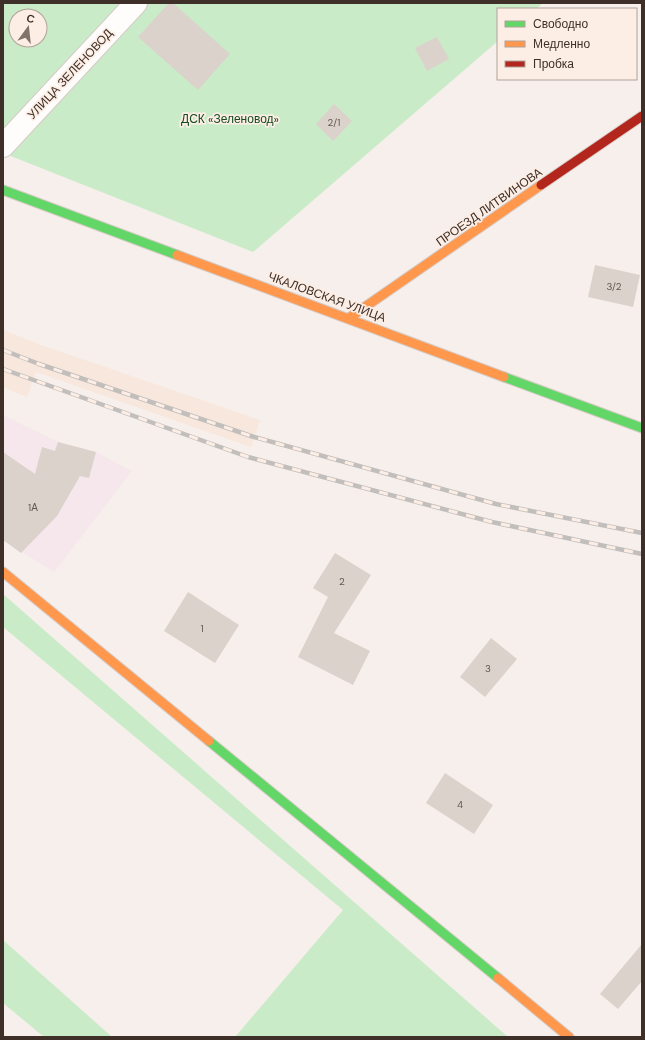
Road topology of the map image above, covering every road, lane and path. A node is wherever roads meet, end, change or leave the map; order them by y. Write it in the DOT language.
graph roads {
  1 [pos="136,3"];
  2 [pos="642,116"];
  3 [pos="3,146"];
  4 [pos="3,190"];
  5 [pos="349,318"];
  6 [pos="642,428"];
  7 [pos="3,572"];
  8 [pos="569,1037"];
  1 -- 3 [label="street, УЛИЦА ЗЕЛЕНОВОД"];
  2 -- 5 [label="street, ПРОЕЗД ЛИТВИНОВА"];
  4 -- 5 [label="street, ЧКАЛОВСКАЯ УЛИЦА"];
  5 -- 6 [label="street, ЧКАЛОВСКАЯ УЛИЦА"];
  7 -- 8 [label="street"];
}
